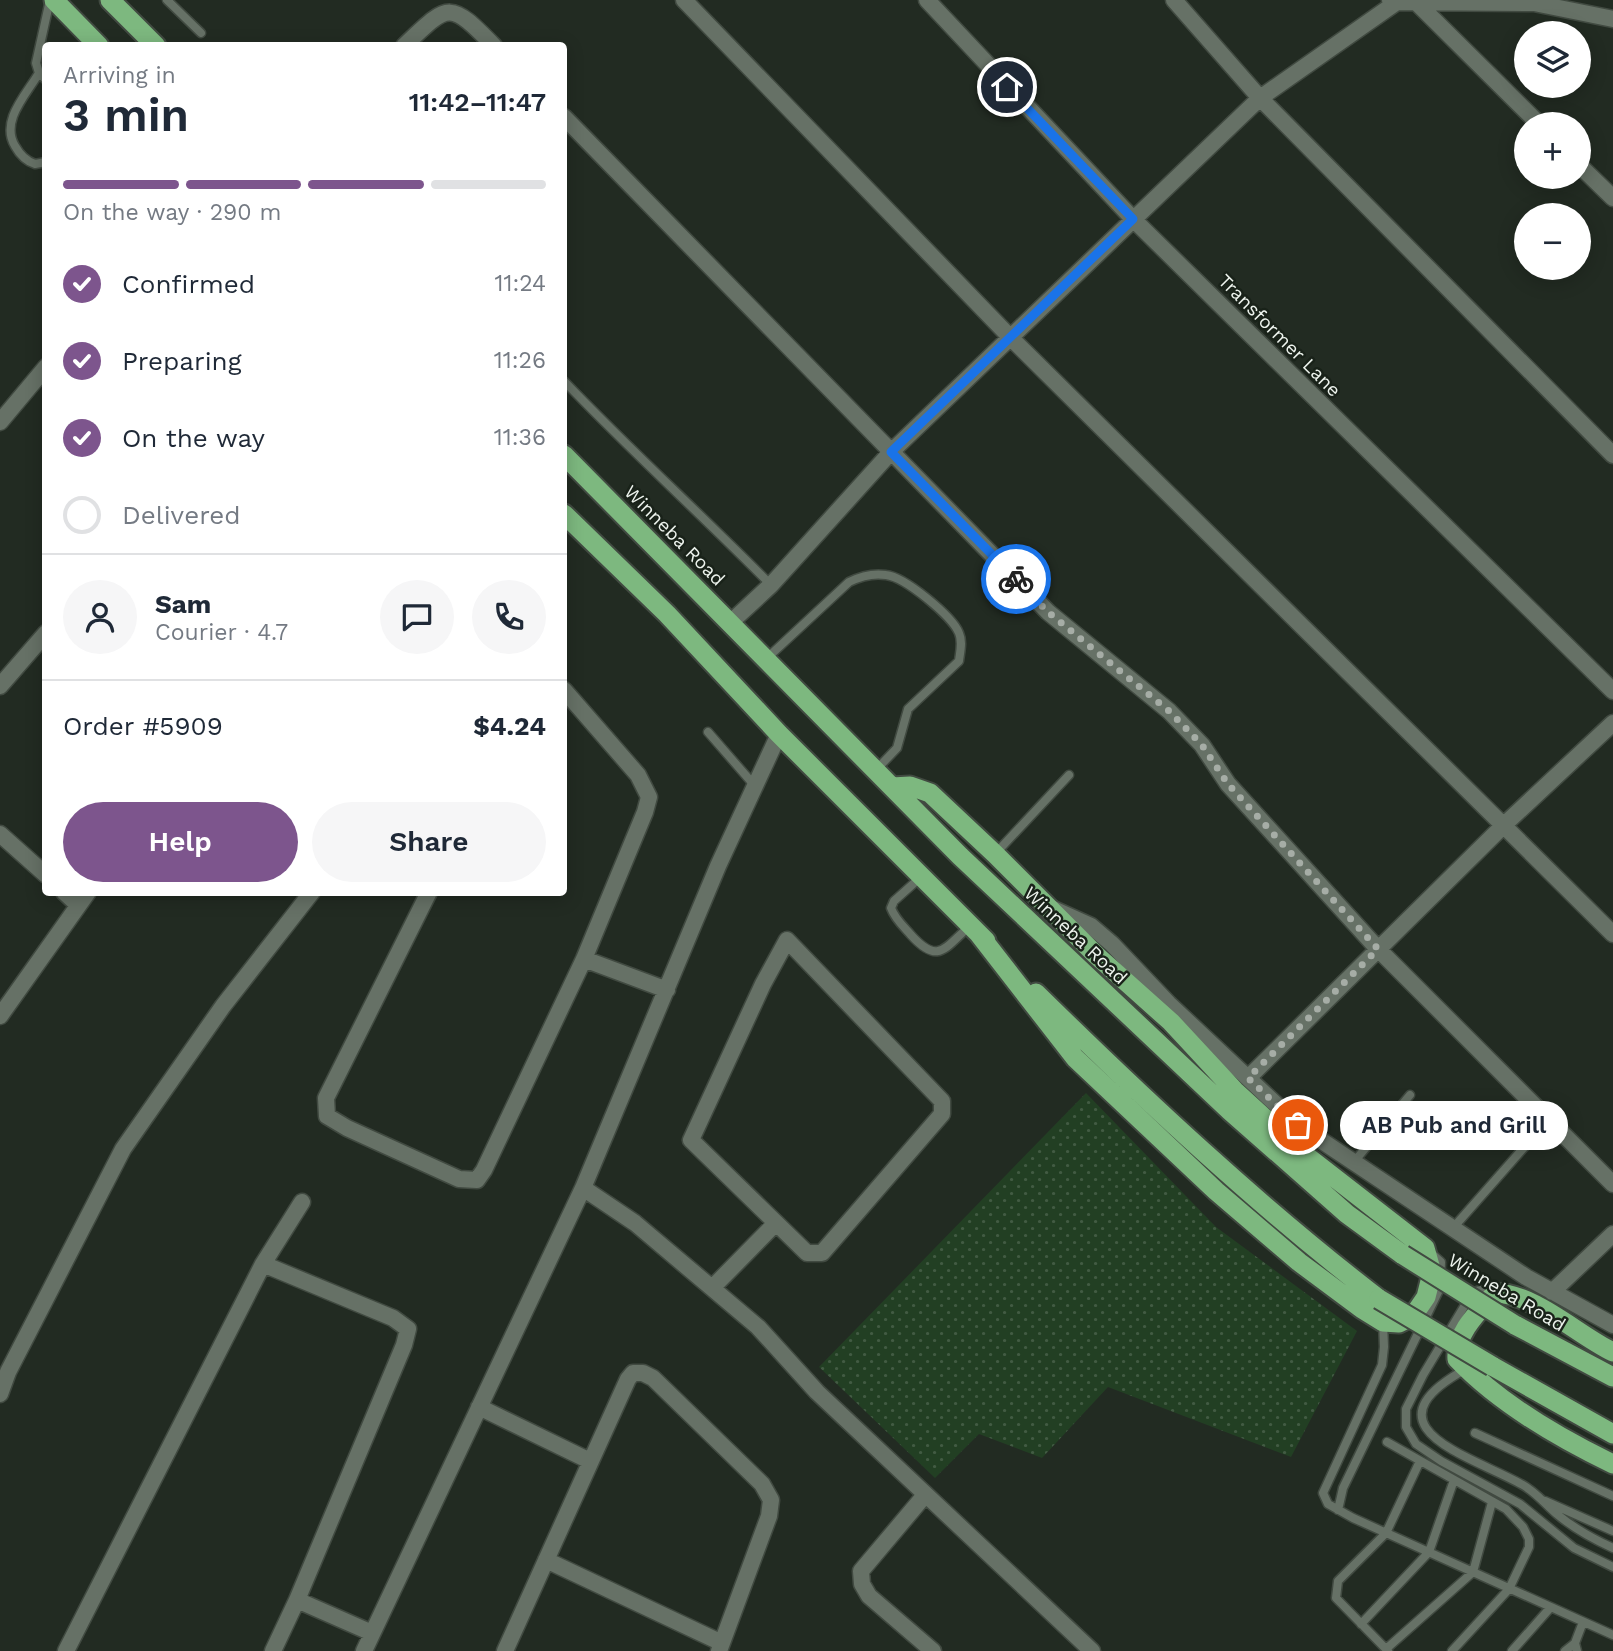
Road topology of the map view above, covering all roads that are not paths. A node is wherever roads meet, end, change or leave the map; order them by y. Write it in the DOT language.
graph roads {
  1 [pos="52,0"];
  2 [pos="110,0"];
  3 [pos="167,0"];
  4 [pos="684,0"];
  5 [pos="927,0"];
  6 [pos="1174,0"];
  7 [pos="1393,1"];
  8 [pos="1415,1"];
  9 [pos="1506,1"];
  10 [pos="1613,19"];
  11 [pos="201,33"];
  12 [pos="95,42"];
  13 [pos="152,42"];
  14 [pos="408,42"];
  15 [pos="490,42"];
  16 [pos="39,73"];
  17 [pos="42,76"];
  18 [pos="1260,98"];
  19 [pos="1527,112"];
  20 [pos="567,120"];
  21 [pos="42,163"];
  22 [pos="1591,177"];
  23 [pos="1613,198"];
  24 [pos="1133,219"];
  25 [pos="1011,338"];
  26 [pos="42,372"];
  27 [pos="567,384"];
  28 [pos="0,422"];
  29 [pos="891,452"];
  30 [pos="1613,455"];
  31 [pos="567,458"];
  32 [pos="567,520"];
  33 [pos="771,585"];
  34 [pos="730,623"];
  35 [pos="42,638"];
  36 [pos="766,659"];
  37 [pos="0,686"];
  38 [pos="1613,691"];
  39 [pos="567,693"];
  40 [pos="1613,723"];
  41 [pos="708,732"];
  42 [pos="779,734"];
  43 [pos="876,771"];
  44 [pos="1069,775"];
  45 [pos="755,786"];
  46 [pos="892,787"];
  47 [pos="1505,824"];
  48 [pos="0,834"];
  49 [pos="995,855"];
  50 [pos="42,871"];
  51 [pos="922,876"];
  52 [pos="309,896"];
  53 [pos="427,896"];
  54 [pos="83,899"];
  55 [pos="1049,908"];
  56 [pos="974,929"];
  57 [pos="1613,934"];
  58 [pos="1378,949"];
  59 [pos="584,959"];
  60 [pos="667,990"];
  61 [pos="0,1016"];
  62 [pos="1248,1078"];
  63 [pos="1410,1096"];
  64 [pos="1528,1143"];
  65 [pos="1353,1163"];
  66 [pos="1613,1184"];
  67 [pos="583,1188"];
  68 [pos="302,1202"];
  69 [pos="775,1224"];
  70 [pos="1453,1228"];
  71 [pos="1613,1234"];
  72 [pos="1425,1248"];
  73 [pos="263,1264"];
  74 [pos="713,1287"];
  75 [pos="1552,1292"];
  76 [pos="1495,1293"];
  77 [pos="1383,1322"];
  78 [pos="1613,1325"];
  79 [pos="1613,1352"];
  80 [pos="1466,1369"];
  81 [pos="4,1370"];
  82 [pos="1613,1377"];
  83 [pos="0,1394"];
  84 [pos="479,1407"];
  85 [pos="1475,1433"];
  86 [pos="1613,1434"];
  87 [pos="1387,1442"];
  88 [pos="590,1461"];
  89 [pos="1420,1461"];
  90 [pos="1613,1464"];
  91 [pos="1454,1480"];
  92 [pos="925,1495"];
  93 [pos="1536,1496"];
  94 [pos="1613,1496"];
  95 [pos="1492,1502"];
  96 [pos="1338,1510"];
  97 [pos="1613,1531"];
  98 [pos="1386,1533"];
  99 [pos="1613,1548"];
  100 [pos="1429,1552"];
  101 [pos="547,1560"];
  102 [pos="1613,1567"];
  103 [pos="1473,1572"];
  104 [pos="1509,1589"];
  105 [pos="297,1600"];
  106 [pos="1550,1608"];
  107 [pos="1583,1622"];
  108 [pos="1361,1624"];
  109 [pos="372,1633"];
  110 [pos="1613,1635"];
  111 [pos="720,1647"];
  112 [pos="1576,1647"];
  113 [pos="1387,1650"];
  114 [pos="66,1651"];
  115 [pos="273,1651"];
  116 [pos="364,1651"];
  117 [pos="505,1651"];
  118 [pos="932,1651"];
  119 [pos="1092,1651"];
  120 [pos="1452,1651"];
  121 [pos="1512,1651"];
  122 [pos="1564,1651"];
  1 -- 12 [label="highway"];
  1 -- 16 [label="lane"];
  2 -- 13 [label="highway"];
  3 -- 11 [label="lane"];
  4 -- 25 [label="street"];
  5 -- 24 [label="street, Transformer Lane"];
  6 -- 18 [label="street"];
  7 -- 8 [label="street"];
  7 -- 18 [label="street"];
  8 -- 9 [label="street"];
  8 -- 19 [label="street"];
  9 -- 10 [label="street"];
  14 -- 15 [label="street"];
  16 -- 17 [label="lane"];
  16 -- 21 [label="lane"];
  18 -- 24 [label="street"];
  18 -- 30 [label="street"];
  20 -- 29 [label="street"];
  22 -- 23 [label="street"];
  24 -- 25 [label="street"];
  24 -- 38 [label="street, Transformer Lane"];
  25 -- 29 [label="street"];
  25 -- 47 [label="street"];
  26 -- 28 [label="street"];
  27 -- 33 [label="lane"];
  29 -- 33 [label="street"];
  29 -- 58 [label="street"];
  31 -- 34 [label="highway, Winneba Road"];
  32 -- 42 [label="highway"];
  33 -- 34 [label="street"];
  34 -- 36 [label="highway, Winneba Road"];
  35 -- 37 [label="street"];
  36 -- 43 [label="highway, Winneba Road"];
  36 -- 43 [label="lane"];
  39 -- 59 [label="street"];
  40 -- 47 [label="street"];
  41 -- 45 [label="lane"];
  42 -- 45 [label="street"];
  42 -- 51 [label="highway"];
  43 -- 46 [label="highway, Winneba Road"];
  44 -- 49 [label="lane"];
  45 -- 60 [label="street"];
  46 -- 49 [label="highway"];
  46 -- 82 [label="highway, Winneba Road, bridge"];
  47 -- 57 [label="street"];
  47 -- 58 [label="street"];
  48 -- 50 [label="street"];
  49 -- 55 [label="highway"];
  51 -- 56 [label="highway"];
  51 -- 56 [label="lane"];
  52 -- 81 [label="street"];
  53 -- 59 [label="street"];
  54 -- 61 [label="street"];
  55 -- 62 [label="street"];
  55 -- 72 [label="highway"];
  56 -- 77 [label="highway"];
  56 -- 86 [label="highway, bridge"];
  58 -- 62 [label="street"];
  58 -- 66 [label="street"];
  59 -- 60 [label="street"];
  60 -- 67 [label="street"];
  62 -- 65 [label="street"];
  63 -- 65 [label="lane"];
  64 -- 70 [label="lane"];
  65 -- 70 [label="street"];
  67 -- 74 [label="street"];
  67 -- 84 [label="street"];
  68 -- 73 [label="street"];
  69 -- 69 [label="street"];
  69 -- 74 [label="street"];
  70 -- 75 [label="street"];
  71 -- 75 [label="street"];
  72 -- 77 [label="highway"];
  72 -- 96 [label="lane"];
  73 -- 105 [label="street"];
  73 -- 114 [label="street"];
  74 -- 92 [label="street"];
  75 -- 78 [label="street"];
  76 -- 79 [label="highway"];
  76 -- 80 [label="highway"];
  76 -- 102 [label="lane"];
  77 -- 96 [label="lane"];
  80 -- 90 [label="highway"];
  80 -- 93 [label="lane"];
  81 -- 83 [label="street"];
  84 -- 88 [label="street"];
  84 -- 109 [label="street"];
  85 -- 94 [label="lane"];
  87 -- 89 [label="lane"];
  88 -- 101 [label="street"];
  88 -- 111 [label="street"];
  89 -- 91 [label="lane"];
  89 -- 98 [label="lane"];
  91 -- 95 [label="lane"];
  91 -- 100 [label="lane"];
  92 -- 118 [label="street"];
  92 -- 119 [label="street"];
  93 -- 97 [label="lane"];
  93 -- 99 [label="lane"];
  95 -- 103 [label="lane"];
  95 -- 104 [label="lane"];
  96 -- 98 [label="lane"];
  98 -- 100 [label="lane"];
  98 -- 108 [label="lane"];
  100 -- 103 [label="lane"];
  100 -- 108 [label="lane"];
  101 -- 111 [label="street"];
  101 -- 117 [label="street"];
  103 -- 104 [label="lane"];
  103 -- 113 [label="lane"];
  104 -- 106 [label="lane"];
  104 -- 120 [label="lane"];
  105 -- 109 [label="street"];
  105 -- 115 [label="street"];
  106 -- 107 [label="lane"];
  106 -- 121 [label="lane"];
  107 -- 110 [label="lane"];
  107 -- 112 [label="lane"];
  108 -- 113 [label="lane"];
  109 -- 116 [label="street"];
  112 -- 122 [label="lane"];
}
